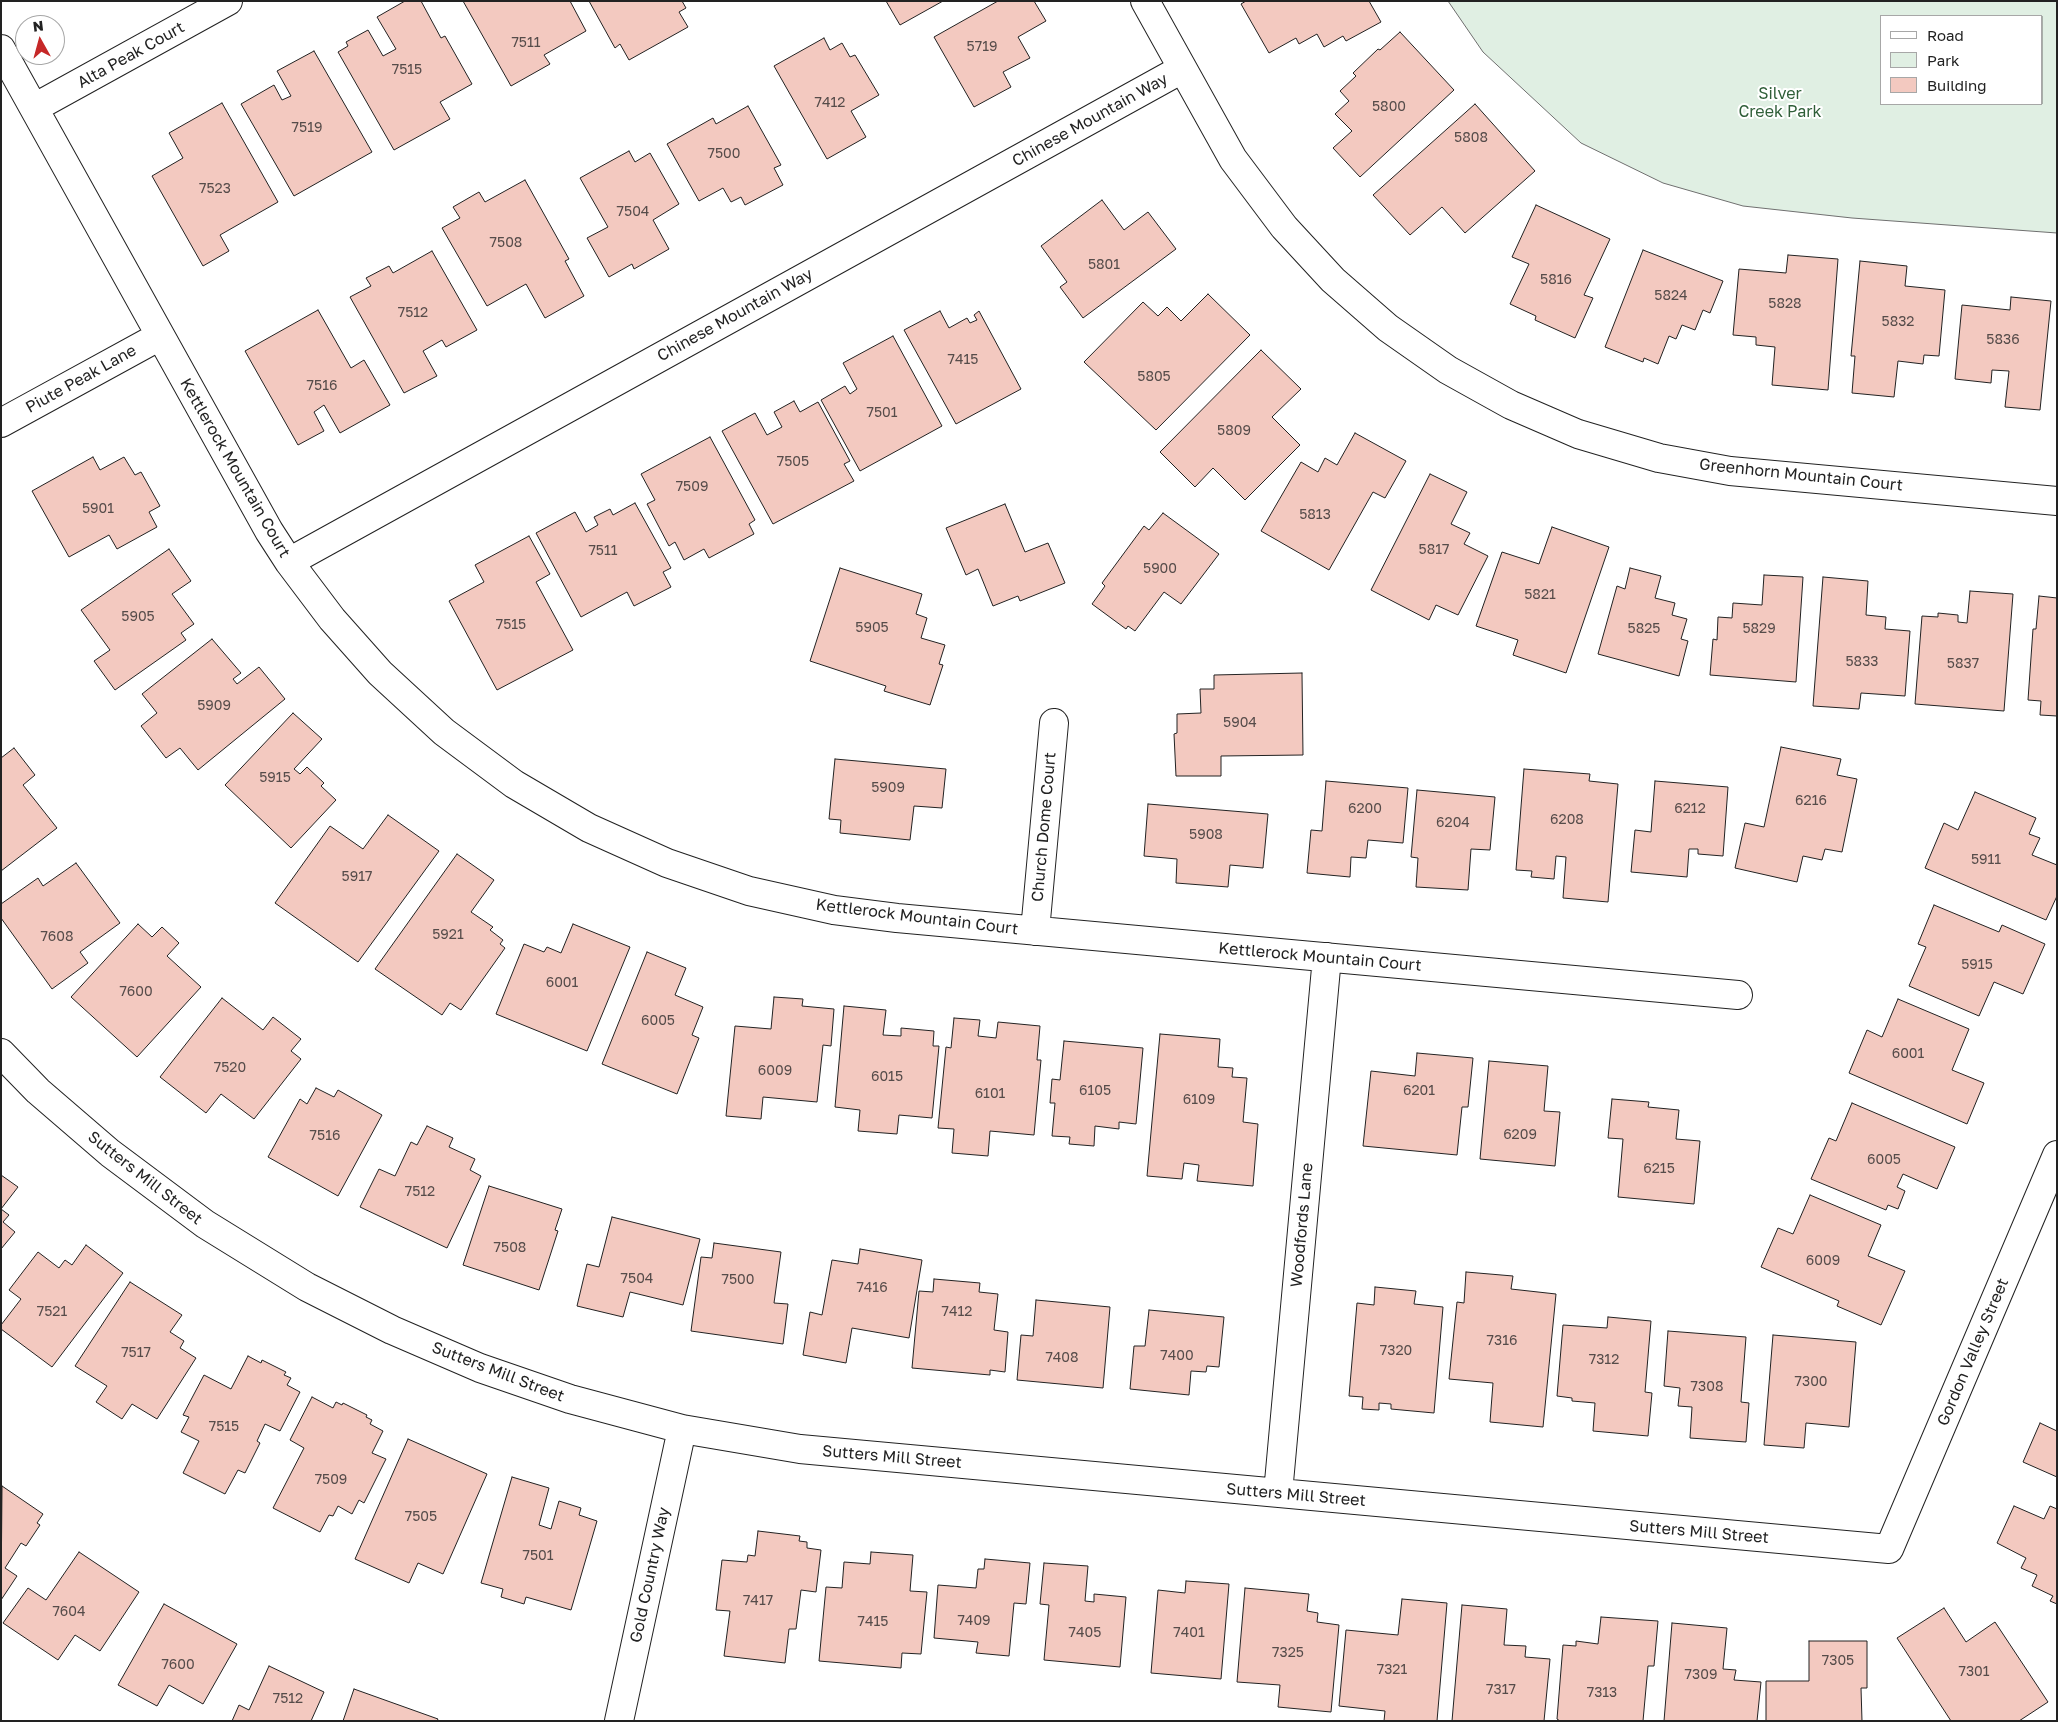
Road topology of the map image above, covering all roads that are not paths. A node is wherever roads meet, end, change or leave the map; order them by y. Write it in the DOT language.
graph roads {
  1 [pos="228,1"];
  2 [pos="1145,1"];
  3 [pos="1,49"];
  4 [pos="1182,69"];
  5 [pos="34,108"];
  6 [pos="160,336"];
  7 [pos="1,423"];
  8 [pos="2057,501"];
  9 [pos="289,562"];
  10 [pos="1054,723"];
  11 [pos="1035,931"];
  12 [pos="1327,957"];
  13 [pos="1738,995"];
  14 [pos="1,1053"];
  15 [pos="2057,1155"];
  16 [pos="682,1428"];
  17 [pos="1278,1493"];
  18 [pos="1889,1549"];
  19 [pos="619,1721"];
  1 -- 5 [label="street, Alta Peak Court"];
  2 -- 4 [label="street, Greenhorn Mountain Court"];
  3 -- 5 [label="street, Kettlerock Mountain Court"];
  4 -- 8 [label="street, Greenhorn Mountain Court"];
  4 -- 9 [label="street, Chinese Mountain Way"];
  5 -- 6 [label="street, Kettlerock Mountain Court"];
  6 -- 7 [label="street, Piute Peak Lane"];
  6 -- 9 [label="street, Kettlerock Mountain Court"];
  9 -- 11 [label="street, Kettlerock Mountain Court"];
  10 -- 11 [label="street, Church Dome Court"];
  11 -- 12 [label="street, Kettlerock Mountain Court"];
  12 -- 13 [label="street, Kettlerock Mountain Court"];
  12 -- 17 [label="street, Woodfords Lane"];
  14 -- 16 [label="street, Sutters Mill Street"];
  15 -- 18 [label="street, Gordon Valley Street"];
  16 -- 17 [label="street, Sutters Mill Street"];
  16 -- 19 [label="street, Gold Country Way"];
  17 -- 18 [label="street, Sutters Mill Street"];
}
